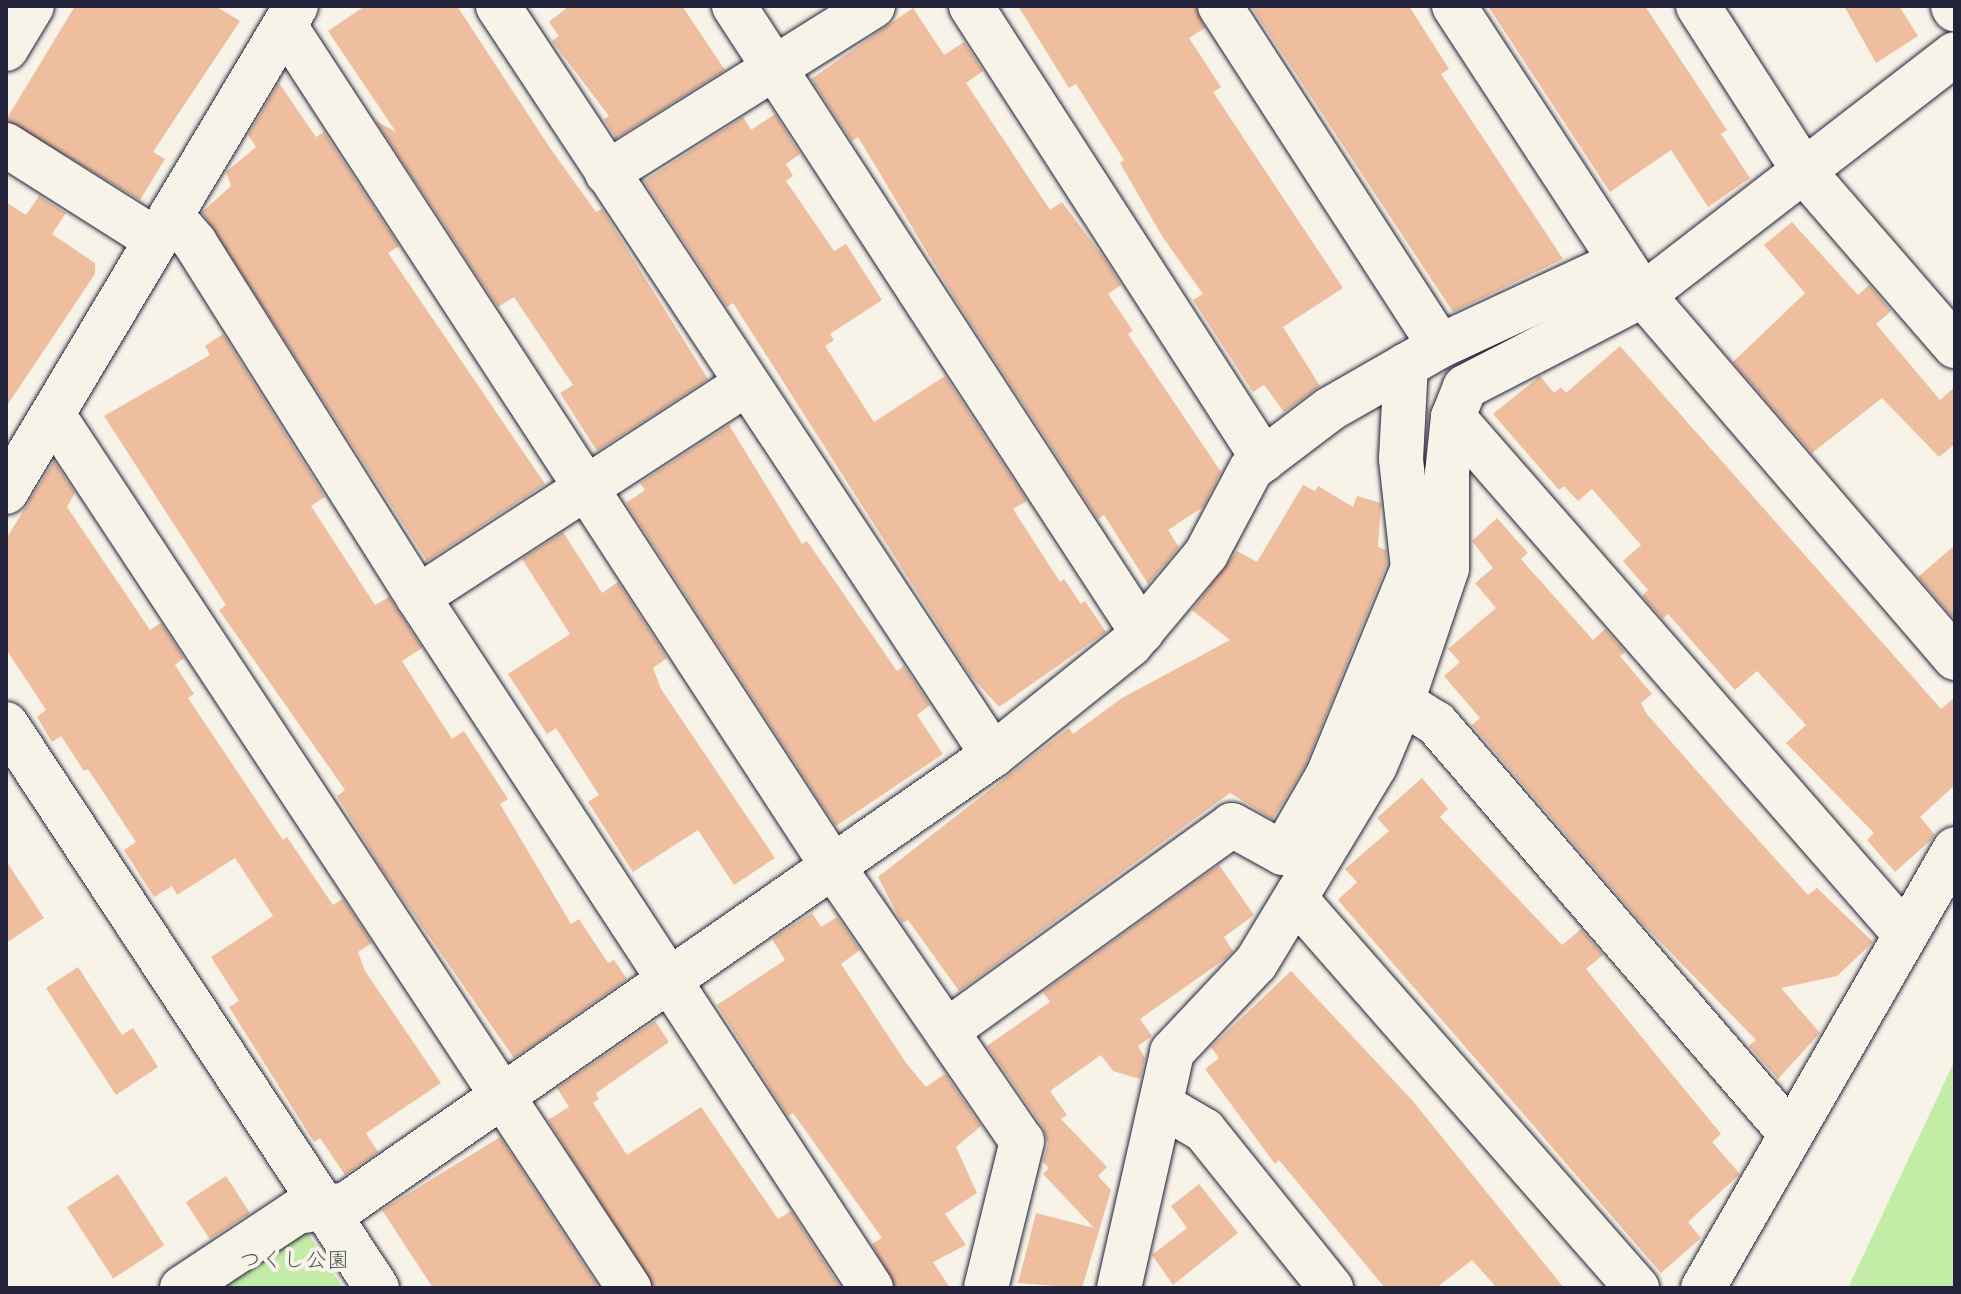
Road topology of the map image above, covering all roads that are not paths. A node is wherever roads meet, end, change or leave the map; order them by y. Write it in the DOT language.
graph roads {
  1 [pos="32,6"];
  2 [pos="498,6"];
  3 [pos="734,6"];
  4 [pos="873,6"];
  5 [pos="971,6"];
  6 [pos="1220,6"];
  7 [pos="1454,6"];
  8 [pos="1698,6"];
  9 [pos="291,16"];
  10 [pos="6,49"];
  11 [pos="1955,54"];
  12 [pos="774,68"];
  13 [pos="6,145"];
  14 [pos="607,173"];
  15 [pos="1806,174"];
  16 [pos="163,228"];
  17 [pos="1631,279"];
  18 [pos="1955,346"];
  19 [pos="1423,356"];
  20 [pos="746,384"];
  21 [pos="54,416"];
  22 [pos="1453,417"];
  23 [pos="1264,460"];
  24 [pos="585,488"];
  25 [pos="6,492"];
  26 [pos="418,597"];
  27 [pos="1142,632"];
  28 [pos="1955,658"];
  29 [pos="1402,702"];
  30 [pos="6,724"];
  31 [pos="993,755"];
  32 [pos="1955,849"];
  33 [pos="832,865"];
  34 [pos="1292,904"];
  35 [pos="1905,934"];
  36 [pos="668,982"];
  37 [pos="948,1030"];
  38 [pos="503,1096"];
  39 [pos="1161,1105"];
  40 [pos="1789,1132"];
  41 [pos="322,1204"];
  42 [pos="182,1288"];
  43 [pos="377,1288"];
  44 [pos="629,1288"];
  45 [pos="871,1288"];
  46 [pos="986,1288"];
  47 [pos="1119,1288"];
  48 [pos="1331,1288"];
  49 [pos="1637,1288"];
  50 [pos="1703,1288"];
  1 -- 10 [label="street"];
  2 -- 14 [label="street"];
  3 -- 12 [label="street"];
  4 -- 12 [label="street"];
  5 -- 23 [label="street"];
  6 -- 19 [label="street"];
  7 -- 17 [label="street"];
  8 -- 15 [label="street"];
  9 -- 16 [label="street"];
  9 -- 24 [label="street"];
  11 -- 15 [label="street"];
  12 -- 14 [label="street"];
  12 -- 27 [label="street"];
  13 -- 16 [label="street"];
  14 -- 20 [label="street"];
  15 -- 17 [label="street"];
  15 -- 18 [label="street"];
  16 -- 21 [label="street"];
  16 -- 26 [label="street"];
  17 -- 19 [label="street"];
  17 -- 22 [label="street"];
  17 -- 28 [label="street"];
  19 -- 23 [label="street"];
  19 -- 37 [label="street"];
  20 -- 24 [label="street"];
  20 -- 31 [label="street"];
  21 -- 25 [label="street"];
  21 -- 38 [label="street"];
  22 -- 29 [label="street"];
  22 -- 35 [label="street"];
  23 -- 27 [label="street"];
  24 -- 26 [label="street"];
  24 -- 33 [label="street"];
  26 -- 36 [label="street"];
  27 -- 31 [label="street"];
  29 -- 34 [label="street"];
  29 -- 40 [label="street"];
  30 -- 41 [label="street"];
  31 -- 33 [label="street"];
  32 -- 35 [label="street"];
  33 -- 36 [label="street"];
  33 -- 37 [label="street"];
  34 -- 39 [label="street"];
  34 -- 49 [label="street"];
  35 -- 40 [label="street"];
  36 -- 38 [label="street"];
  36 -- 45 [label="street"];
  37 -- 46 [label="street"];
  38 -- 41 [label="street"];
  38 -- 44 [label="street"];
  39 -- 47 [label="street"];
  39 -- 48 [label="street"];
  40 -- 50 [label="street"];
  41 -- 42 [label="street"];
  41 -- 43 [label="street"];
}
